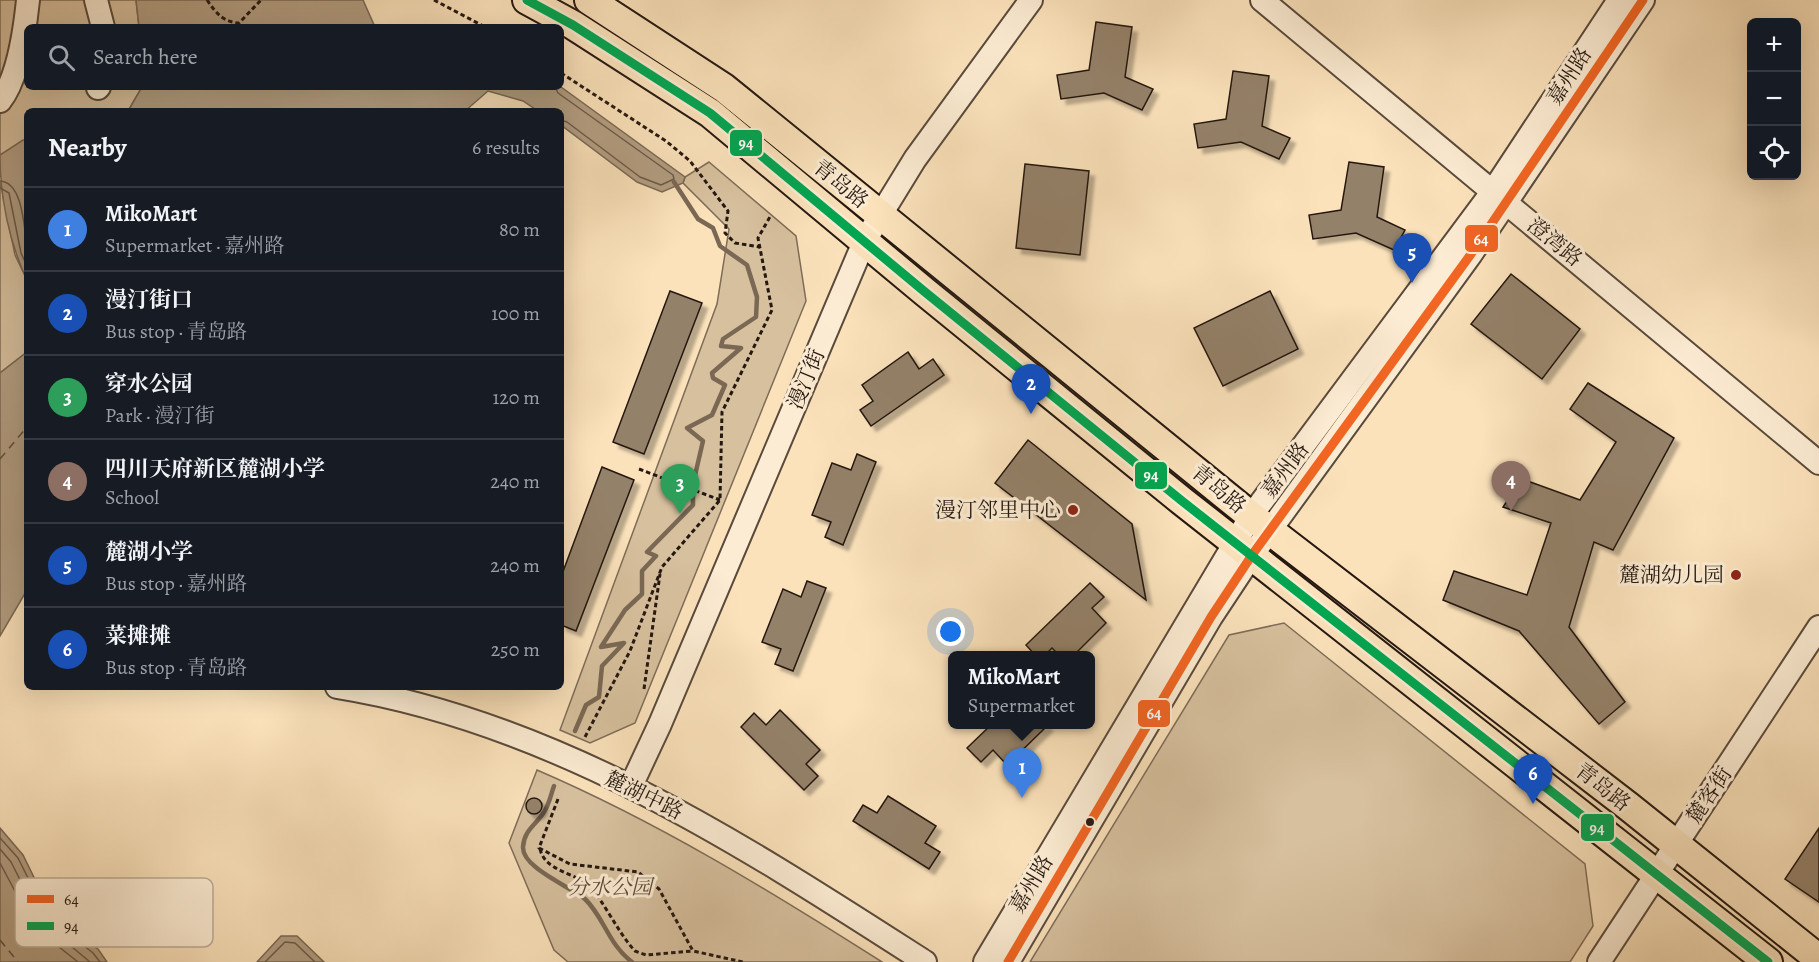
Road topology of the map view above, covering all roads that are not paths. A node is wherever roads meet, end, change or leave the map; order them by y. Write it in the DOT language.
graph roads {
  1 [pos="28,0"];
  2 [pos="96,0"];
  3 [pos="527,0"];
  4 [pos="589,0"];
  5 [pos="1031,0"];
  6 [pos="1262,0"];
  7 [pos="1619,0"];
  8 [pos="1643,0"];
  9 [pos="102,24"];
  10 [pos="0,101"];
  11 [pos="1500,197"];
  12 [pos="879,214"];
  13 [pos="864,242"];
  14 [pos="1819,464"];
  15 [pos="1260,523"];
  16 [pos="1243,548"];
  17 [pos="1819,627"];
  18 [pos="355,690"];
  19 [pos="631,786"];
  20 [pos="1676,844"];
  21 [pos="1657,874"];
  22 [pos="1819,959"];
  23 [pos="925,962"];
  24 [pos="985,962"];
  25 [pos="1008,962"];
  26 [pos="1599,962"];
  27 [pos="1768,962"];
  1 -- 10 [label="street"];
  2 -- 9 [label="street"];
  3 -- 13 [label="main road, 青岛路"];
  4 -- 12 [label="main road, 青岛路"];
  5 -- 12 [label="street, 漫汀街"];
  6 -- 11 [label="street, 澄湾路"];
  7 -- 11 [label="street, 嘉州路"];
  8 -- 11 [label="street, 嘉州路"];
  11 -- 14 [label="street, 澄湾路"];
  11 -- 15 [label="street, 嘉州路"];
  12 -- 13 [label="street, 漫汀街"];
  12 -- 15 [label="main road, 青岛路"];
  13 -- 16 [label="main road, 青岛路"];
  13 -- 19 [label="street, 漫汀街"];
  15 -- 16 [label="street, 嘉州路"];
  15 -- 20 [label="main road, 青岛路"];
  16 -- 21 [label="main road, 青岛路"];
  16 -- 24 [label="street, 嘉州路"];
  16 -- 25 [label="street, 嘉州路"];
  17 -- 20 [label="street, 麓客街"];
  18 -- 19 [label="street, 麓湖中路"];
  19 -- 23 [label="street, 麓湖中路"];
  20 -- 21 [label="street, 麓客街"];
  20 -- 22 [label="main road, 青岛路"];
  21 -- 26 [label="street, 麓客街"];
  21 -- 27 [label="main road, 青岛路"];
}
